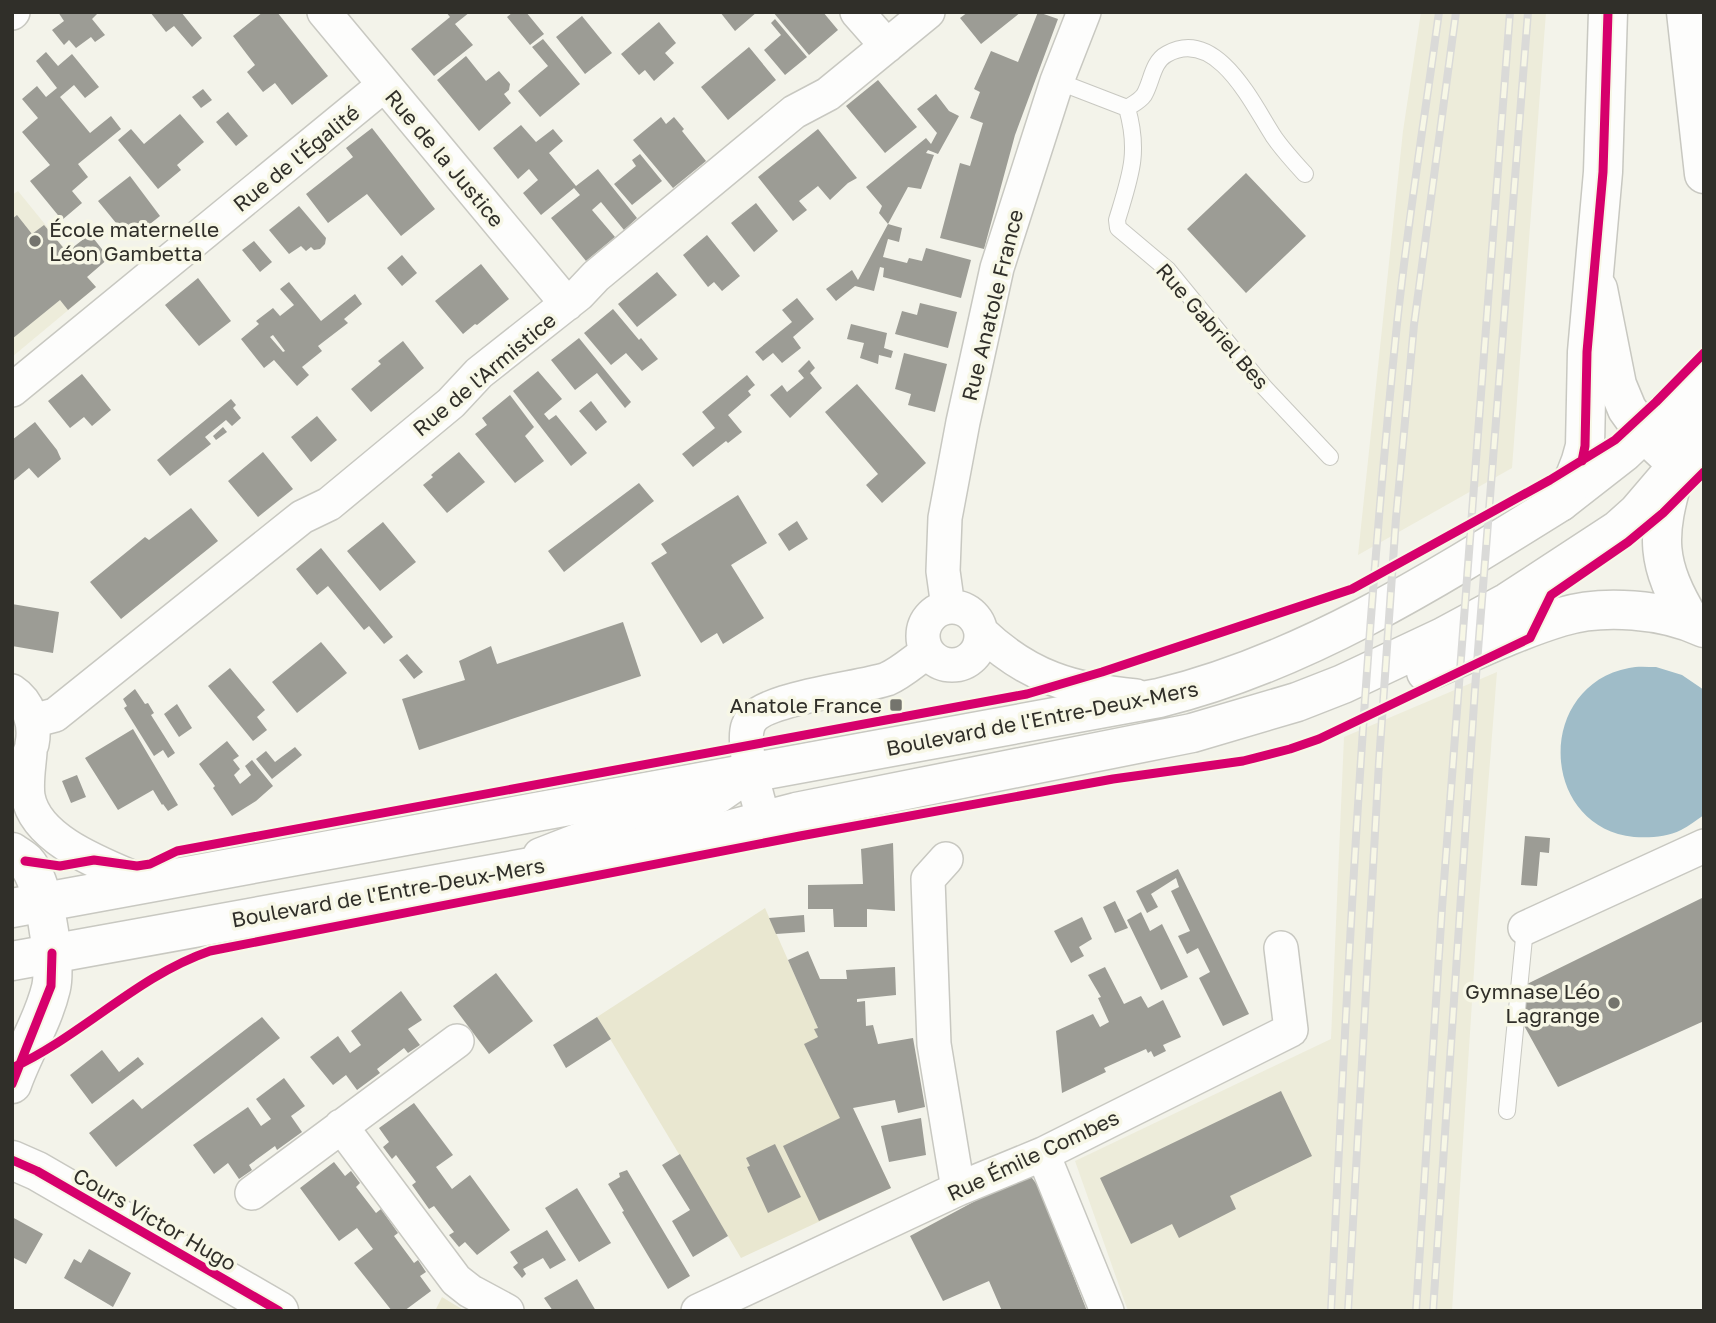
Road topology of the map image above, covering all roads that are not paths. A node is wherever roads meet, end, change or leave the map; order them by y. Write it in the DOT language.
graph roads {
  1 [pos="324,12"];
  2 [pos="857,12"];
  3 [pos="928,12"];
  4 [pos="1084,12"];
  5 [pos="1608,12"];
  6 [pos="1686,12"];
  7 [pos="887,46"];
  8 [pos="1057,81"];
  9 [pos="384,85"];
  10 [pos="1127,108"];
  11 [pos="1305,174"];
  12 [pos="1704,174"];
  13 [pos="1594,262"];
  14 [pos="567,304"];
  15 [pos="1704,376"];
  16 [pos="12,390"];
  17 [pos="1704,415"];
  18 [pos="1645,434"];
  19 [pos="1704,437"];
  20 [pos="1330,457"];
  21 [pos="1691,459"];
  22 [pos="1560,502"];
  23 [pos="948,607"];
  24 [pos="1699,629"];
  25 [pos="981,632"];
  26 [pos="927,652"];
  27 [pos="12,691"];
  28 [pos="1159,698"];
  29 [pos="1130,745"];
  30 [pos="25,749"];
  31 [pos="751,773"];
  32 [pos="764,821"];
  33 [pos="1704,846"];
  34 [pos="12,852"];
  35 [pos="946,859"];
  36 [pos="496,872"];
  37 [pos="148,884"];
  38 [pos="27,905"];
  39 [pos="1525,928"];
  40 [pos="1281,948"];
  41 [pos="52,953"];
  42 [pos="12,961"];
  43 [pos="25,1038"];
  44 [pos="457,1041"];
  45 [pos="12,1084"];
  46 [pos="1507,1111"];
  47 [pos="341,1126"];
  48 [pos="1043,1154"];
  49 [pos="15,1156"];
  50 [pos="958,1189"];
  51 [pos="252,1193"];
  52 [pos="279,1311"];
  53 [pos="507,1311"];
  54 [pos="698,1311"];
  55 [pos="1107,1311"];
  1 -- 9 [label="street, Rue de la Justice"];
  2 -- 7 [label="street"];
  3 -- 7 [label="street, Rue de l'Armistice"];
  4 -- 8 [label="street, Rue Anatole France"];
  5 -- 13 [label="main road"];
  6 -- 12 [label="main road"];
  7 -- 14 [label="street, Rue de l'Armistice"];
  8 -- 10 [label="lane"];
  8 -- 23 [label="street, Rue Anatole France"];
  9 -- 14 [label="street, Rue de la Justice"];
  9 -- 16 [label="street, Rue de l'Égalité"];
  10 -- 11 [label="lane"];
  10 -- 20 [label="lane, Rue Gabriel Bes"];
  13 -- 18 [label="main road"];
  13 -- 22 [label="main road"];
  14 -- 30 [label="street, Rue de l'Armistice"];
  15 -- 18 [label="main road, Boulevard de l'Entre-Deux-Mers"];
  17 -- 21 [label="main road"];
  18 -- 21 [label="main road"];
  18 -- 22 [label="main road, Boulevard de l'Entre-Deux-Mers"];
  19 -- 21 [label="main road, Boulevard de l'Entre-Deux-Mers"];
  21 -- 24 [label="main road"];
  21 -- 29 [label="main road, Boulevard de l'Entre-Deux-Mers"];
  22 -- 28 [label="main road, Boulevard de l'Entre-Deux-Mers"];
  23 -- 25 [label="street"];
  23 -- 26 [label="street"];
  24 -- 29 [label="main road"];
  25 -- 26 [label="street"];
  25 -- 28 [label="street"];
  26 -- 31 [label="street"];
  27 -- 30 [label="street"];
  28 -- 31 [label="main road, Boulevard de l'Entre-Deux-Mers"];
  29 -- 32 [label="main road, Boulevard de l'Entre-Deux-Mers"];
  30 -- 37 [label="street"];
  31 -- 32 [label="street"];
  31 -- 36 [label="street"];
  31 -- 37 [label="main road, Boulevard de l'Entre-Deux-Mers"];
  32 -- 36 [label="main road, Boulevard de l'Entre-Deux-Mers"];
  33 -- 39 [label="street"];
  34 -- 38 [label="main road"];
  35 -- 50 [label="street"];
  36 -- 41 [label="main road, Boulevard de l'Entre-Deux-Mers"];
  37 -- 38 [label="main road, Boulevard de l'Entre-Deux-Mers"];
  38 -- 41 [label="main road"];
  39 -- 46 [label="lane"];
  40 -- 48 [label="street, Rue Émile Combes"];
  41 -- 42 [label="main road, Boulevard de l'Entre-Deux-Mers"];
  41 -- 43 [label="main road"];
  43 -- 45 [label="main road"];
  44 -- 47 [label="street"];
  47 -- 51 [label="street"];
  47 -- 53 [label="street"];
  48 -- 50 [label="street, Rue Émile Combes"];
  48 -- 55 [label="street"];
  49 -- 52 [label="main road, Cours Victor Hugo"];
  50 -- 54 [label="street, Rue Émile Combes"];
}
